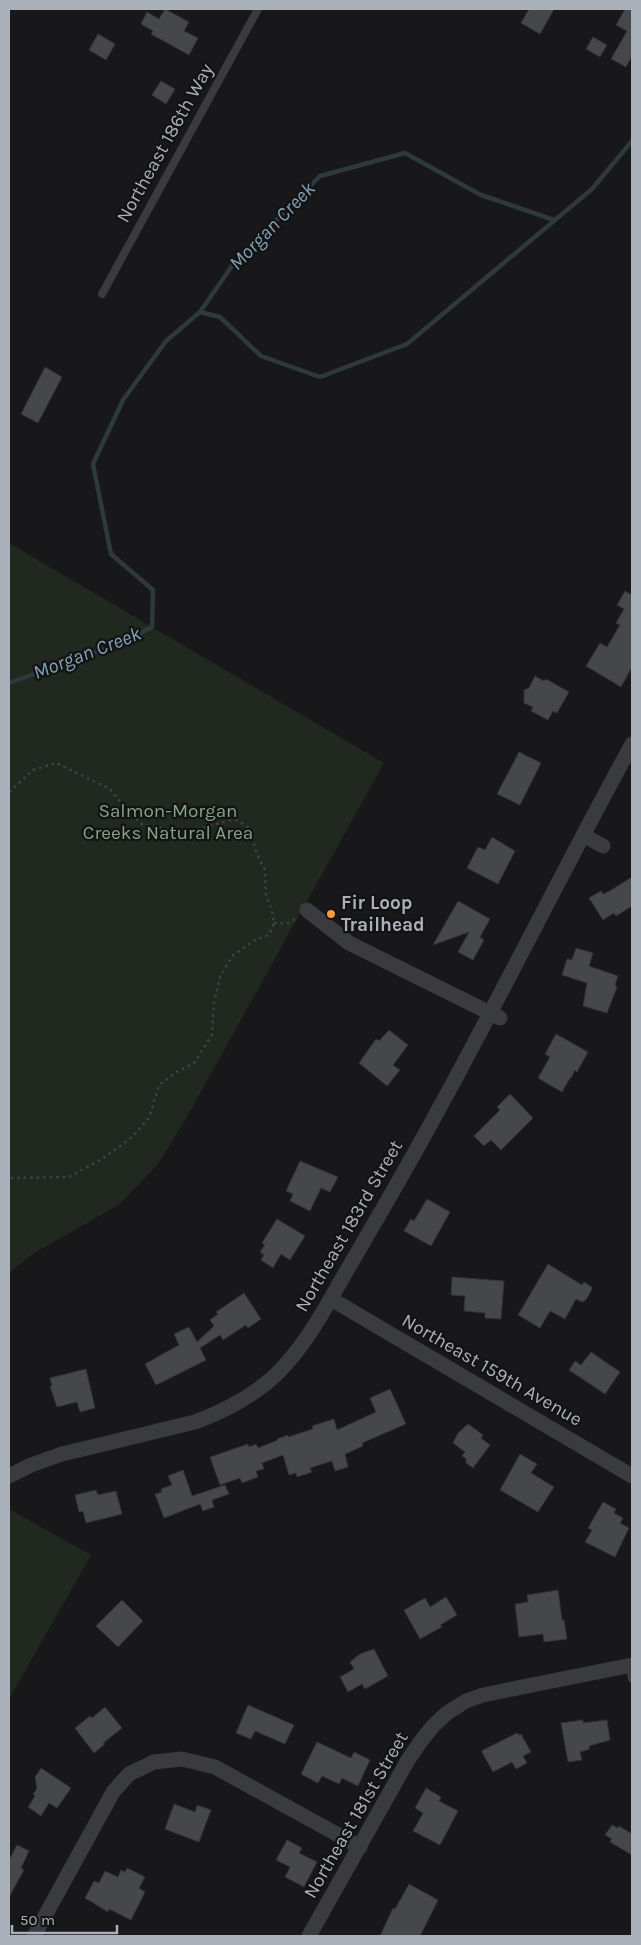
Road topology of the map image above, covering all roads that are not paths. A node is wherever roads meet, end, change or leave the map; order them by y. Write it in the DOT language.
graph roads {
  1 [pos="258,9"];
  2 [pos="102,294"];
  3 [pos="632,744"];
  4 [pos="582,835"];
  5 [pos="603,846"];
  6 [pos="307,910"];
  7 [pos="495,1015"];
  8 [pos="331,1299"];
  9 [pos="9,1476"];
  10 [pos="632,1476"];
  11 [pos="632,1670"];
  12 [pos="360,1847"];
  13 [pos="34,1936"];
  14 [pos="309,1936"];
  1 -- 2 [label="lane, Northeast 186th Way"];
  3 -- 4 [label="street, Northeast 183rd Street"];
  4 -- 5 [label="street"];
  4 -- 7 [label="street, Northeast 183rd Street"];
  6 -- 7 [label="street"];
  7 -- 8 [label="street, Northeast 183rd Street"];
  8 -- 9 [label="street, Northeast 183rd Street"];
  8 -- 10 [label="street, Northeast 159th Avenue"];
  11 -- 12 [label="street, Northeast 181st Street"];
  12 -- 13 [label="street"];
  12 -- 14 [label="street, Northeast 181st Street"];
}
